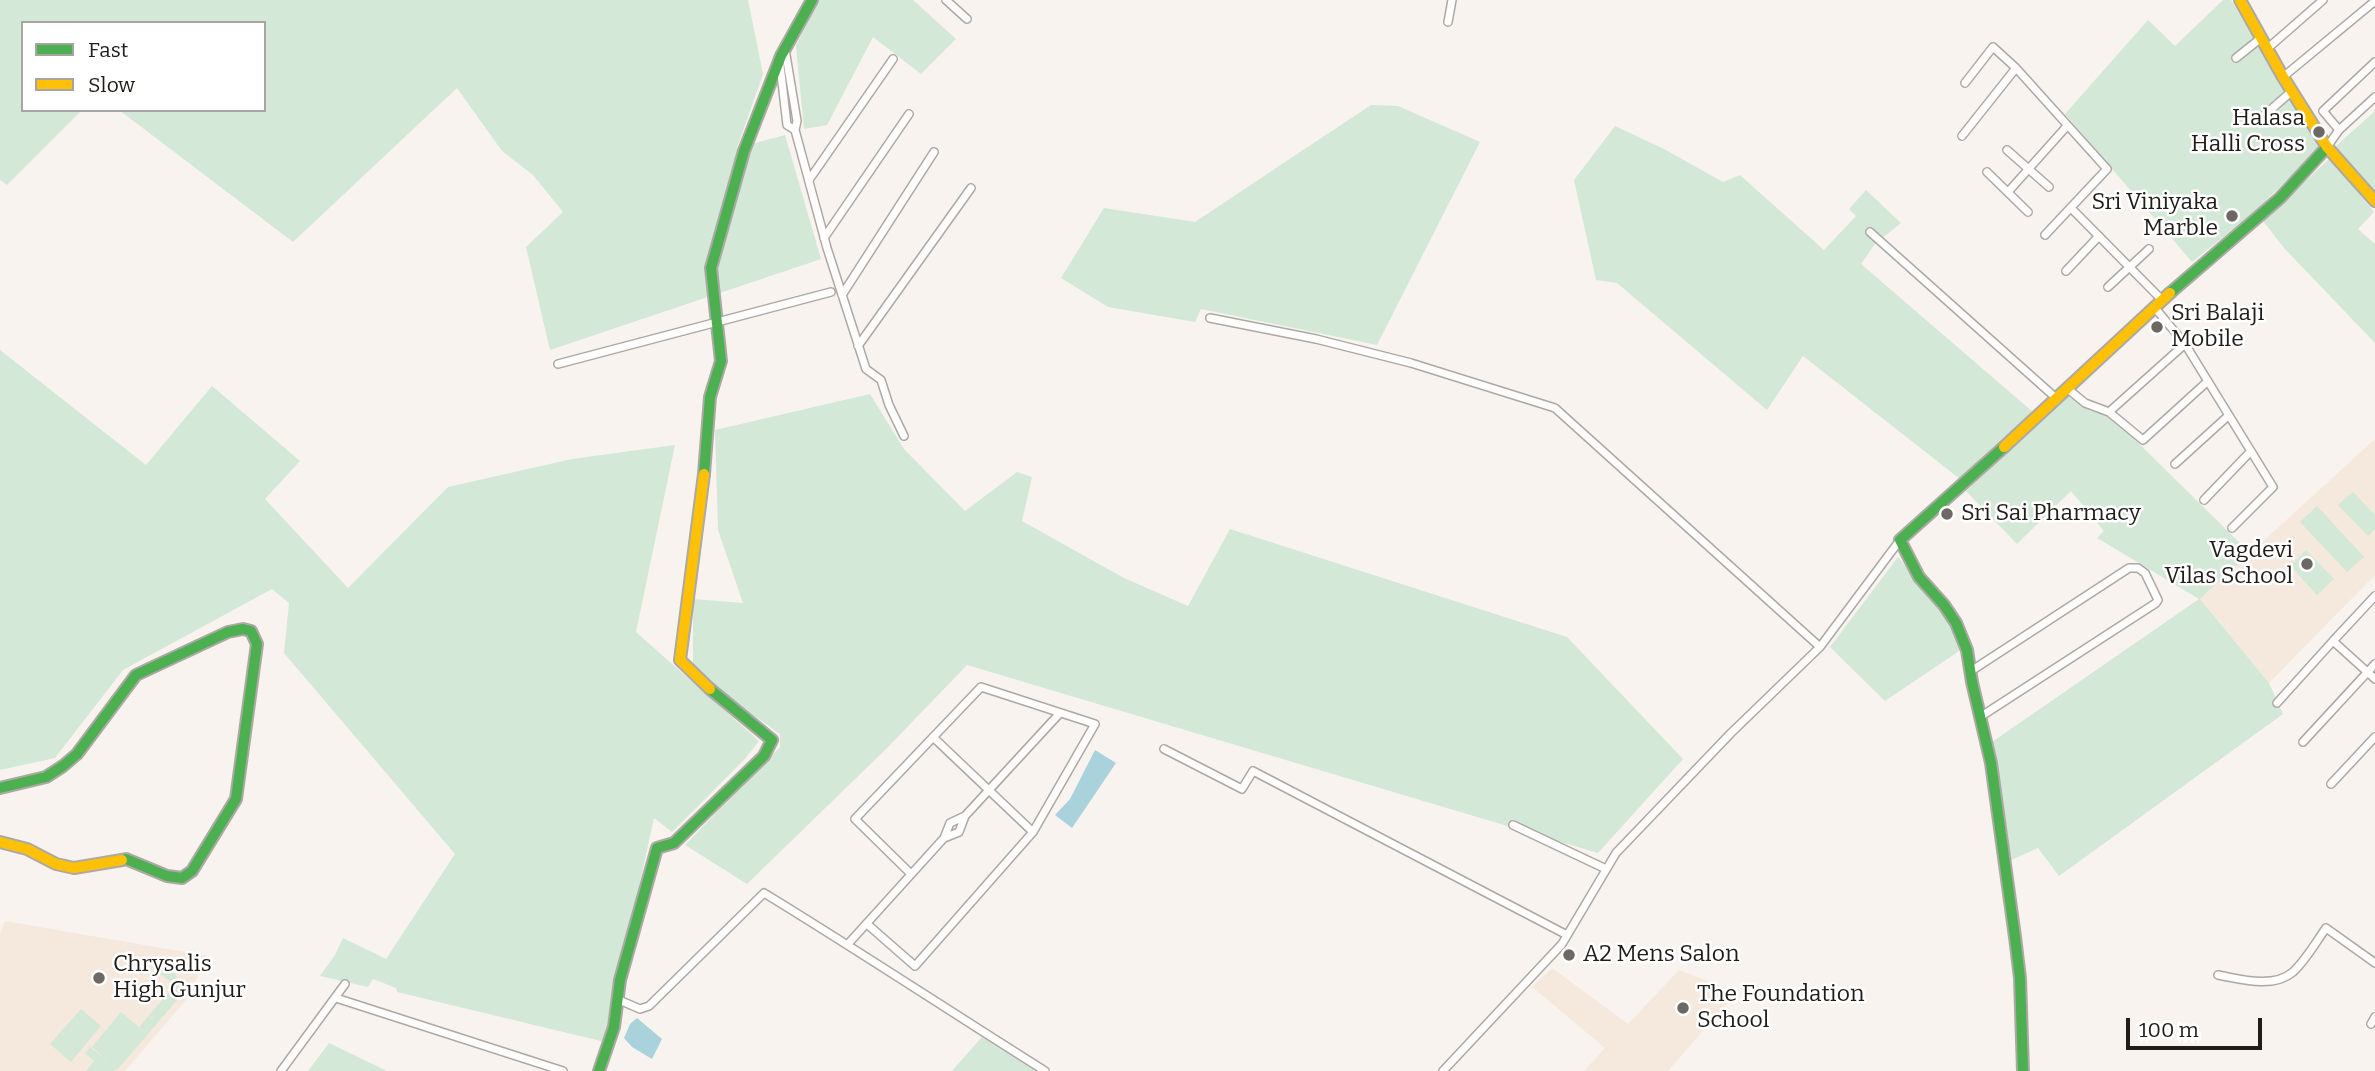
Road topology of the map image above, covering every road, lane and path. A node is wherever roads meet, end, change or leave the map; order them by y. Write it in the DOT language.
graph roads {
  1 [pos="812,0"];
  2 [pos="1451,0"];
  3 [pos="2240,0"];
  4 [pos="2323,0"];
  5 [pos="949,1"];
  6 [pos="2375,1"];
  7 [pos="967,19"];
  8 [pos="1448,22"];
  9 [pos="2264,43"];
  10 [pos="785,48"];
  11 [pos="2236,58"];
  12 [pos="893,59"];
  13 [pos="779,61"];
  14 [pos="2375,62"];
  15 [pos="2016,68"];
  16 [pos="2283,78"];
  17 [pos="1965,83"];
  18 [pos="2292,91"];
  19 [pos="2375,97"];
  20 [pos="909,114"];
  21 [pos="2259,120"];
  22 [pos="2067,126"];
  23 [pos="794,130"];
  24 [pos="2339,130"];
  25 [pos="1962,136"];
  26 [pos="2327,147"];
  27 [pos="2007,150"];
  28 [pos="934,152"];
  29 [pos="2028,169"];
  30 [pos="1987,172"];
  31 [pos="809,180"];
  32 [pos="2049,187"];
  33 [pos="971,188"];
  34 [pos="2008,192"];
  35 [pos="2375,201"];
  36 [pos="2071,208"];
  37 [pos="2028,212"];
  38 [pos="1870,232"];
  39 [pos="2045,235"];
  40 [pos="2099,236"];
  41 [pos="824,238"];
  42 [pos="2149,250"];
  43 [pos="2129,267"];
  44 [pos="2066,271"];
  45 [pos="2108,287"];
  46 [pos="831,292"];
  47 [pos="842,295"];
  48 [pos="2158,304"];
  49 [pos="1209,318"];
  50 [pos="716,323"];
  51 [pos="2185,344"];
  52 [pos="859,346"];
  53 [pos="558,364"];
  54 [pos="2208,381"];
  55 [pos="2068,388"];
  56 [pos="2056,398"];
  57 [pos="2109,412"];
  58 [pos="2228,416"];
  59 [pos="904,436"];
  60 [pos="2251,452"];
  61 [pos="2175,464"];
  62 [pos="2204,500"];
  63 [pos="2232,528"];
  64 [pos="1900,540"];
  65 [pos="2375,596"];
  66 [pos="2333,641"];
  67 [pos="1820,647"];
  68 [pos="2375,664"];
  69 [pos="1971,671"];
  70 [pos="2367,672"];
  71 [pos="2375,679"];
  72 [pos="2277,703"];
  73 [pos="1060,713"];
  74 [pos="1980,717"];
  75 [pos="933,737"];
  76 [pos="2375,737"];
  77 [pos="2302,741"];
  78 [pos="1164,749"];
  79 [pos="2331,784"];
  80 [pos="0,788"];
  81 [pos="989,790"];
  82 [pos="965,816"];
  83 [pos="1513,825"];
  84 [pos="1033,832"];
  85 [pos="944,838"];
  86 [pos="0,842"];
  87 [pos="1606,869"];
  88 [pos="911,874"];
  89 [pos="867,924"];
  90 [pos="1567,935"];
  91 [pos="848,944"];
  92 [pos="2375,963"];
  93 [pos="2218,975"];
  94 [pos="345,984"];
  95 [pos="336,998"];
  96 [pos="619,1000"];
  97 [pos="281,1071"];
  98 [pos="563,1071"];
  99 [pos="600,1071"];
  100 [pos="1045,1071"];
  101 [pos="1443,1071"];
  102 [pos="2023,1071"];
  1 -- 10 [label="street"];
  2 -- 8 [label="street"];
  3 -- 9 [label="street"];
  4 -- 9 [label="street"];
  5 -- 7 [label="street"];
  6 -- 16 [label="street"];
  9 -- 11 [label="street"];
  9 -- 16 [label="street"];
  10 -- 13 [label="street"];
  10 -- 23 [label="street"];
  12 -- 31 [label="street"];
  13 -- 23 [label="street"];
  13 -- 50 [label="street"];
  14 -- 24 [label="street"];
  15 -- 17 [label="street"];
  15 -- 22 [label="street"];
  15 -- 25 [label="street"];
  16 -- 18 [label="street"];
  18 -- 21 [label="street"];
  18 -- 26 [label="street"];
  19 -- 24 [label="street"];
  20 -- 41 [label="street"];
  22 -- 29 [label="street"];
  22 -- 36 [label="street"];
  23 -- 31 [label="street"];
  24 -- 26 [label="street"];
  26 -- 35 [label="street"];
  26 -- 48 [label="street"];
  27 -- 29 [label="street"];
  28 -- 47 [label="street"];
  29 -- 32 [label="street"];
  29 -- 34 [label="street"];
  30 -- 34 [label="street"];
  31 -- 41 [label="street"];
  33 -- 52 [label="street"];
  34 -- 37 [label="street"];
  36 -- 39 [label="street"];
  36 -- 40 [label="street"];
  38 -- 56 [label="street"];
  40 -- 43 [label="street"];
  40 -- 44 [label="street"];
  41 -- 47 [label="street"];
  42 -- 43 [label="street"];
  43 -- 45 [label="street"];
  43 -- 48 [label="street"];
  46 -- 50 [label="street"];
  47 -- 52 [label="street"];
  48 -- 51 [label="street"];
  48 -- 55 [label="street"];
  49 -- 67 [label="street"];
  50 -- 53 [label="street"];
  50 -- 96 [label="street"];
  51 -- 54 [label="street"];
  51 -- 57 [label="street"];
  52 -- 59 [label="street"];
  54 -- 57 [label="street"];
  54 -- 58 [label="street"];
  55 -- 56 [label="street"];
  55 -- 57 [label="street"];
  56 -- 64 [label="street"];
  58 -- 60 [label="street"];
  58 -- 61 [label="street"];
  60 -- 62 [label="street"];
  60 -- 63 [label="street"];
  64 -- 67 [label="street"];
  64 -- 69 [label="street"];
  65 -- 66 [label="street"];
  66 -- 70 [label="street"];
  66 -- 72 [label="street"];
  67 -- 87 [label="street"];
  68 -- 70 [label="street"];
  69 -- 74 [label="street"];
  69 -- 74 [label="street"];
  70 -- 71 [label="street"];
  70 -- 77 [label="street"];
  73 -- 75 [label="street"];
  73 -- 81 [label="street"];
  73 -- 84 [label="street"];
  74 -- 102 [label="street"];
  75 -- 81 [label="street"];
  75 -- 88 [label="street"];
  76 -- 79 [label="street"];
  78 -- 90 [label="street"];
  80 -- 86 [label="street"];
  81 -- 82 [label="street"];
  81 -- 84 [label="street"];
  82 -- 85 [label="street"];
  82 -- 85 [label="street"];
  83 -- 87 [label="street"];
  84 -- 89 [label="street"];
  85 -- 88 [label="street"];
  87 -- 90 [label="street"];
  88 -- 89 [label="street"];
  89 -- 91 [label="street"];
  90 -- 101 [label="street"];
  91 -- 96 [label="street"];
  91 -- 100 [label="street"];
  92 -- 93 [label="street"];
  94 -- 95 [label="street"];
  95 -- 97 [label="street"];
  95 -- 98 [label="street"];
  96 -- 99 [label="street"];
}
